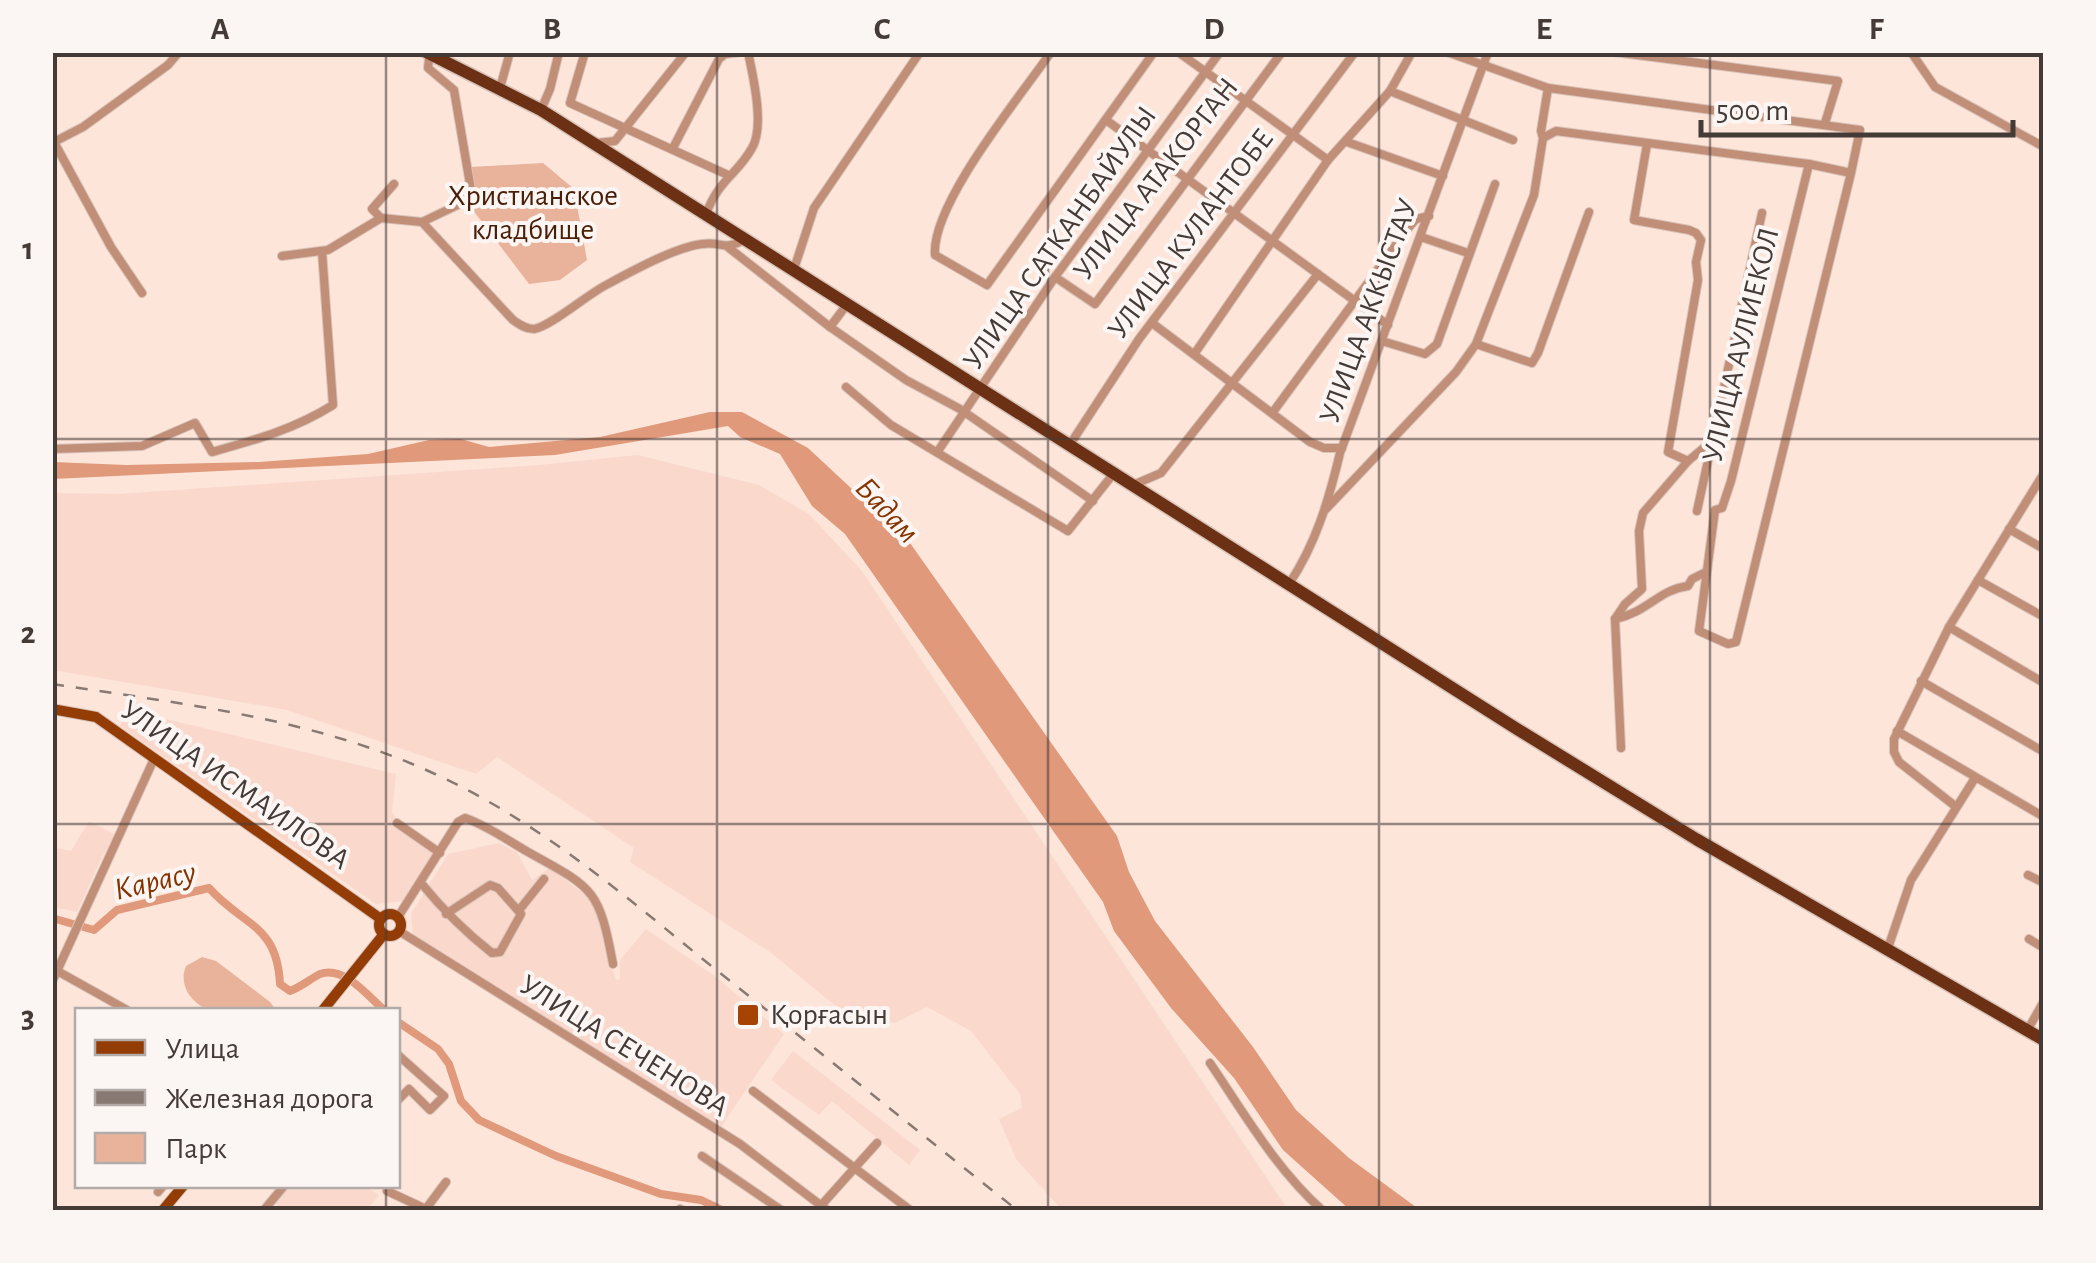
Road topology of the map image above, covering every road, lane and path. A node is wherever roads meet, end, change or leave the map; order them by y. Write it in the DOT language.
graph roads {
  1 [pos="179,52"];
  2 [pos="510,52"];
  3 [pos="559,52"];
  4 [pos="585,52"];
  5 [pos="686,52"];
  6 [pos="744,52"];
  7 [pos="920,52"];
  8 [pos="1052,52"];
  9 [pos="1154,52"];
  10 [pos="1178,52"];
  11 [pos="1220,52"];
  12 [pos="1282,52"];
  13 [pos="1412,52"];
  14 [pos="1448,52"];
  15 [pos="1488,52"];
  16 [pos="1614,52"];
  17 [pos="1912,52"];
  18 [pos="430,54"];
  19 [pos="1350,54"];
  20 [pos="1483,66"];
  21 [pos="1206,72"];
  22 [pos="500,88"];
  23 [pos="1548,88"];
  24 [pos="1390,91"];
  25 [pos="1246,102"];
  26 [pos="570,103"];
  27 [pos="543,106"];
  28 [pos="1106,120"];
  29 [pos="1464,121"];
  30 [pos="1825,123"];
  31 [pos="627,127"];
  32 [pos="1294,135"];
  33 [pos="1543,138"];
  34 [pos="1513,140"];
  35 [pos="1348,142"];
  36 [pos="53,143"];
  37 [pos="592,143"];
  38 [pos="1647,144"];
  39 [pos="2044,147"];
  40 [pos="673,148"];
  41 [pos="1147,152"];
  42 [pos="1328,160"];
  43 [pos="1809,164"];
  44 [pos="1851,172"];
  45 [pos="728,176"];
  46 [pos="1443,176"];
  47 [pos="1187,179"];
  48 [pos="394,184"];
  49 [pos="1495,184"];
  50 [pos="1590,212"];
  51 [pos="1231,213"];
  52 [pos="1762,213"];
  53 [pos="706,214"];
  54 [pos="1428,216"];
  55 [pos="381,218"];
  56 [pos="422,222"];
  57 [pos="1422,237"];
  58 [pos="746,238"];
  59 [pos="1272,242"];
  60 [pos="728,248"];
  61 [pos="322,251"];
  62 [pos="1468,253"];
  63 [pos="282,256"];
  64 [pos="794,269"];
  65 [pos="1318,274"];
  66 [pos="1055,277"];
  67 [pos="142,293"];
  68 [pos="1354,302"];
  69 [pos="848,303"];
  70 [pos="1152,323"];
  71 [pos="1388,325"];
  72 [pos="830,327"];
  73 [pos="1382,341"];
  74 [pos="1476,344"];
  75 [pos="1194,353"];
  76 [pos="1234,382"];
  77 [pos="846,387"];
  78 [pos="982,388"];
  79 [pos="963,411"];
  80 [pos="1273,412"];
  81 [pos="1712,440"];
  82 [pos="1069,446"];
  83 [pos="1342,448"];
  84 [pos="52,449"];
  85 [pos="938,451"];
  86 [pos="1688,461"];
  87 [pos="1114,473"];
  88 [pos="2044,473"];
  89 [pos="2041,484"];
  90 [pos="1133,485"];
  91 [pos="1093,500"];
  92 [pos="1326,509"];
  93 [pos="1697,511"];
  94 [pos="2009,529"];
  95 [pos="2044,550"];
  96 [pos="1704,573"];
  97 [pos="1978,580"];
  98 [pos="1290,584"];
  99 [pos="2044,617"];
  100 [pos="1614,619"];
  101 [pos="1950,627"];
  102 [pos="1921,680"];
  103 [pos="2044,684"];
  104 [pos="52,709"];
  105 [pos="1897,731"];
  106 [pos="1622,748"];
  107 [pos="2044,752"];
  108 [pos="154,758"];
  109 [pos="1974,778"];
  110 [pos="1955,806"];
  111 [pos="2044,817"];
  112 [pos="397,823"];
  113 [pos="440,853"];
  114 [pos="2028,874"];
  115 [pos="544,879"];
  116 [pos="422,882"];
  117 [pos="2044,883"];
  118 [pos="520,909"];
  119 [pos="446,914"];
  120 [pos="398,918"];
  121 [pos="381,919"];
  122 [pos="399,931"];
  123 [pos="384,934"];
  124 [pos="2029,940"];
  125 [pos="1888,948"];
  126 [pos="2044,948"];
  127 [pos="614,964"];
  128 [pos="56,968"];
  129 [pos="52,982"];
  130 [pos="2044,1001"];
  131 [pos="124,1008"];
  132 [pos="325,1008"];
  133 [pos="2028,1031"];
  134 [pos="2044,1040"];
  135 [pos="400,1057"];
  136 [pos="1210,1063"];
  137 [pos="753,1091"];
  138 [pos="400,1098"];
  139 [pos="877,1142"];
  140 [pos="702,1156"];
  141 [pos="854,1168"];
  142 [pos="446,1182"];
  143 [pos="177,1188"];
  144 [pos="282,1188"];
  145 [pos="387,1191"];
  146 [pos="821,1209"];
  147 [pos="163,1210"];
  148 [pos="264,1210"];
  149 [pos="426,1210"];
  150 [pos="780,1210"];
  151 [pos="910,1210"];
  152 [pos="1322,1210"];
  1 -- 36 [label="street"];
  2 -- 22 [label="street"];
  3 -- 27 [label="street"];
  4 -- 26 [label="street"];
  5 -- 31 [label="street"];
  6 -- 40 [label="street"];
  6 -- 45 [label="street"];
  7 -- 64 [label="street"];
  8 -- 28 [label="street"];
  9 -- 28 [label="street"];
  10 -- 21 [label="street"];
  11 -- 21 [label="street, УЛИЦА САТКАНБАЙУЛЫ"];
  12 -- 25 [label="street, УЛИЦА АТАКОРГАН"];
  13 -- 24 [label="street"];
  14 -- 20 [label="street"];
  15 -- 20 [label="street, УЛИЦА АККЫСТАУ"];
  16 -- 30 [label="street"];
  17 -- 39 [label="street"];
  18 -- 22 [label="highway"];
  18 -- 56 [label="street"];
  19 -- 32 [label="street, УЛИЦА КУЛАНТОБЕ"];
  20 -- 23 [label="street"];
  20 -- 29 [label="street, УЛИЦА АККЫСТАУ"];
  21 -- 25 [label="street"];
  21 -- 41 [label="street, УЛИЦА САТКАНБАЙУЛЫ"];
  22 -- 27 [label="highway"];
  23 -- 30 [label="street"];
  23 -- 33 [label="street"];
  24 -- 29 [label="street"];
  24 -- 35 [label="street"];
  25 -- 32 [label="street"];
  25 -- 47 [label="street, УЛИЦА АТАКОРГАН"];
  26 -- 27 [label="street"];
  26 -- 31 [label="street"];
  27 -- 37 [label="highway"];
  28 -- 41 [label="street"];
  29 -- 34 [label="street"];
  29 -- 46 [label="street, УЛИЦА АККЫСТАУ"];
  30 -- 44 [label="street"];
  31 -- 37 [label="street"];
  31 -- 40 [label="street"];
  32 -- 42 [label="street"];
  32 -- 51 [label="street, УЛИЦА КУЛАНТОБЕ"];
  33 -- 38 [label="street"];
  33 -- 74 [label="street"];
  35 -- 42 [label="street"];
  35 -- 46 [label="street"];
  36 -- 67 [label="street"];
  37 -- 53 [label="highway"];
  38 -- 43 [label="street"];
  38 -- 86 [label="street"];
  40 -- 45 [label="street"];
  41 -- 47 [label="street"];
  41 -- 66 [label="street, УЛИЦА САТКАНБАЙУЛЫ"];
  42 -- 59 [label="street"];
  43 -- 44 [label="street"];
  43 -- 96 [label="street, УЛИЦА АУЛИЕКОЛ"];
  44 -- 96 [label="street, УЛИЦА АУЛИЕКОЛ"];
  45 -- 53 [label="street"];
  46 -- 54 [label="street, УЛИЦА АККЫСТАУ"];
  47 -- 51 [label="street"];
  47 -- 66 [label="street, УЛИЦА АТАКОРГАН"];
  48 -- 55 [label="street"];
  49 -- 62 [label="street"];
  50 -- 74 [label="street"];
  51 -- 59 [label="street"];
  51 -- 70 [label="street, УЛИЦА КУЛАНТОБЕ"];
  52 -- 81 [label="street"];
  53 -- 58 [label="highway"];
  54 -- 57 [label="street, УЛИЦА АККЫСТАУ"];
  54 -- 68 [label="street"];
  55 -- 56 [label="street"];
  55 -- 61 [label="street"];
  56 -- 60 [label="street"];
  57 -- 62 [label="street"];
  57 -- 71 [label="street, УЛИЦА АККЫСТАУ"];
  58 -- 60 [label="street"];
  58 -- 64 [label="highway"];
  59 -- 65 [label="street"];
  59 -- 75 [label="street"];
  60 -- 72 [label="street"];
  61 -- 63 [label="street"];
  61 -- 84 [label="street"];
  62 -- 73 [label="street"];
  64 -- 69 [label="highway"];
  65 -- 68 [label="street"];
  65 -- 76 [label="street"];
  66 -- 78 [label="street, УЛИЦА САТКАНБАЙУЛЫ"];
  68 -- 71 [label="street"];
  68 -- 80 [label="street"];
  69 -- 72 [label="street"];
  69 -- 78 [label="highway"];
  70 -- 75 [label="street"];
  70 -- 82 [label="street, УЛИЦА КУЛАНТОБЕ"];
  71 -- 73 [label="street, УЛИЦА АККЫСТАУ"];
  72 -- 79 [label="street"];
  73 -- 83 [label="street, УЛИЦА АККЫСТАУ"];
  74 -- 92 [label="street"];
  75 -- 76 [label="street"];
  76 -- 80 [label="street"];
  76 -- 90 [label="street"];
  77 -- 85 [label="street"];
  78 -- 79 [label="street, УЛИЦА САТКАНБАЙУЛЫ"];
  78 -- 82 [label="highway"];
  79 -- 85 [label="street, УЛИЦА САТКАНБАЙУЛЫ"];
  79 -- 91 [label="street"];
  80 -- 83 [label="street"];
  81 -- 86 [label="street"];
  81 -- 93 [label="street"];
  82 -- 87 [label="highway"];
  83 -- 92 [label="street, УЛИЦА АККЫСТАУ"];
  85 -- 91 [label="street"];
  86 -- 100 [label="street"];
  87 -- 90 [label="highway"];
  87 -- 91 [label="street"];
  88 -- 89 [label="street"];
  89 -- 94 [label="street"];
  90 -- 98 [label="highway"];
  92 -- 98 [label="street, УЛИЦА АККЫСТАУ"];
  94 -- 95 [label="street"];
  94 -- 97 [label="street"];
  96 -- 100 [label="street"];
  97 -- 99 [label="street"];
  97 -- 101 [label="street"];
  98 -- 125 [label="highway"];
  100 -- 106 [label="street"];
  101 -- 102 [label="street"];
  101 -- 103 [label="street"];
  102 -- 105 [label="street"];
  102 -- 107 [label="street"];
  104 -- 108 [label="main road, УЛИЦА ИСМАИЛОВА"];
  105 -- 109 [label="street"];
  105 -- 110 [label="street"];
  108 -- 121 [label="main road, УЛИЦА ИСМАИЛОВА"];
  108 -- 128 [label="street"];
  109 -- 110 [label="street"];
  109 -- 111 [label="street"];
  110 -- 125 [label="street"];
  112 -- 113 [label="street"];
  113 -- 116 [label="street"];
  113 -- 127 [label="street"];
  114 -- 117 [label="street"];
  115 -- 118 [label="street"];
  116 -- 119 [label="street"];
  116 -- 120 [label="street"];
  118 -- 119 [label="street"];
  118 -- 119 [label="street"];
  120 -- 121 [label="main road"];
  120 -- 122 [label="main road"];
  121 -- 123 [label="main road"];
  122 -- 123 [label="main road"];
  122 -- 146 [label="street, УЛИЦА СЕЧЕНОВА"];
  123 -- 132 [label="main road"];
  124 -- 126 [label="street"];
  125 -- 133 [label="highway"];
  128 -- 129 [label="street"];
  128 -- 131 [label="street"];
  130 -- 133 [label="street"];
  133 -- 134 [label="highway"];
  135 -- 138 [label="street"];
  136 -- 152 [label="street"];
  137 -- 141 [label="street"];
  139 -- 141 [label="street"];
  140 -- 150 [label="street"];
  141 -- 146 [label="street"];
  141 -- 151 [label="street"];
  142 -- 149 [label="street"];
  143 -- 147 [label="main road"];
  144 -- 148 [label="street"];
  145 -- 149 [label="street"];
}
